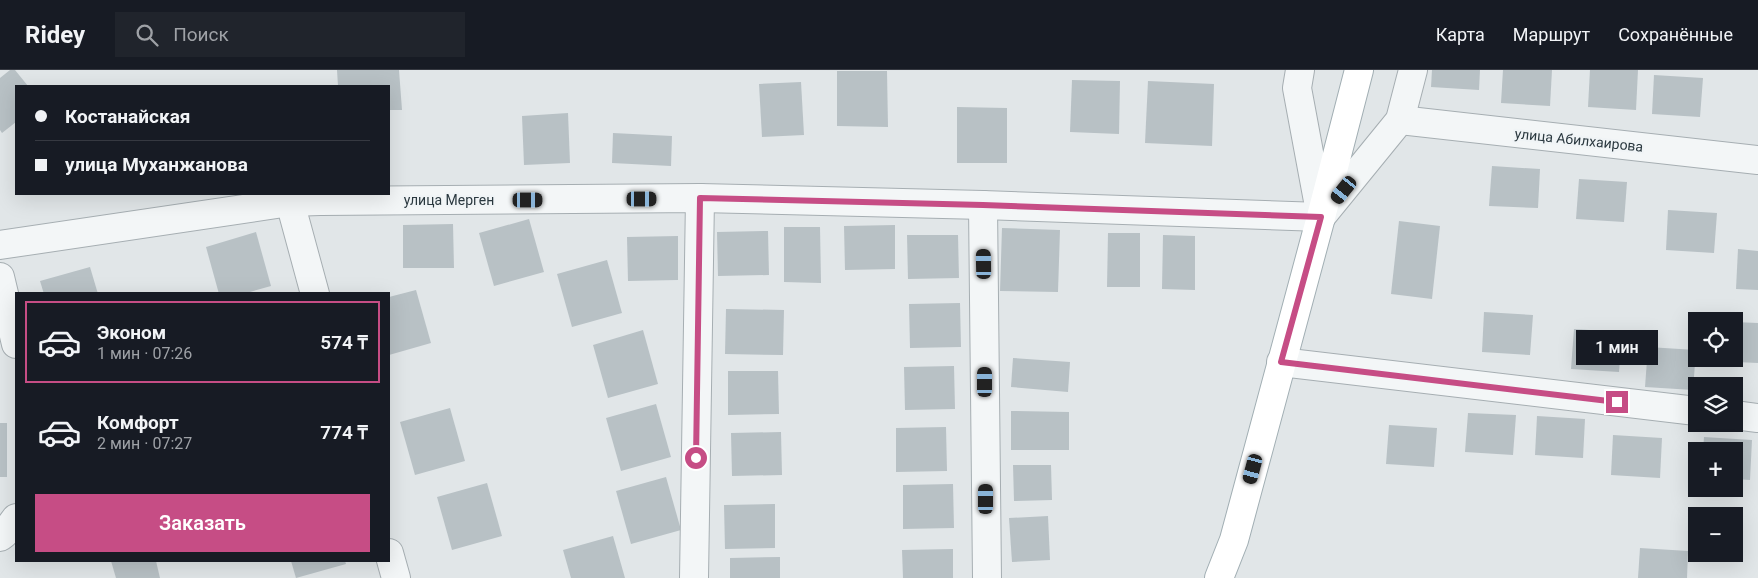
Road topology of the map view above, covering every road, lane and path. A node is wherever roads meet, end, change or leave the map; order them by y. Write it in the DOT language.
graph roads {
  1 [pos="1300,70"];
  2 [pos="1359,70"];
  3 [pos="1413,70"];
  4 [pos="1400,120"];
  5 [pos="1758,160"];
  6 [pos="700,198"];
  7 [pos="290,202"];
  8 [pos="983,205"];
  9 [pos="1321,217"];
  10 [pos="0,244"];
  11 [pos="0,277"];
  12 [pos="314,292"];
  13 [pos="15,340"];
  14 [pos="1281,362"];
  15 [pos="1688,410"];
  16 [pos="1743,416"];
  17 [pos="1758,418"];
  18 [pos="15,519"];
  19 [pos="0,537"];
  20 [pos="390,557"];
  21 [pos="396,578"];
  22 [pos="694,578"];
  23 [pos="987,578"];
  24 [pos="1219,578"];
  1 -- 9 [label="street"];
  2 -- 9 [label="main road"];
  3 -- 4 [label="street"];
  4 -- 5 [label="street, улица Абилхаирова"];
  4 -- 9 [label="street"];
  6 -- 7 [label="street, улица Мерген"];
  6 -- 8 [label="street, улица Мерген"];
  6 -- 22 [label="street"];
  7 -- 10 [label="street, улица Мерген"];
  7 -- 12 [label="street"];
  8 -- 9 [label="street, улица Мерген"];
  8 -- 23 [label="street"];
  9 -- 14 [label="main road"];
  11 -- 13 [label="street"];
  14 -- 15 [label="street"];
  14 -- 24 [label="main road"];
  16 -- 17 [label="street"];
  18 -- 19 [label="street"];
  20 -- 21 [label="street"];
}
